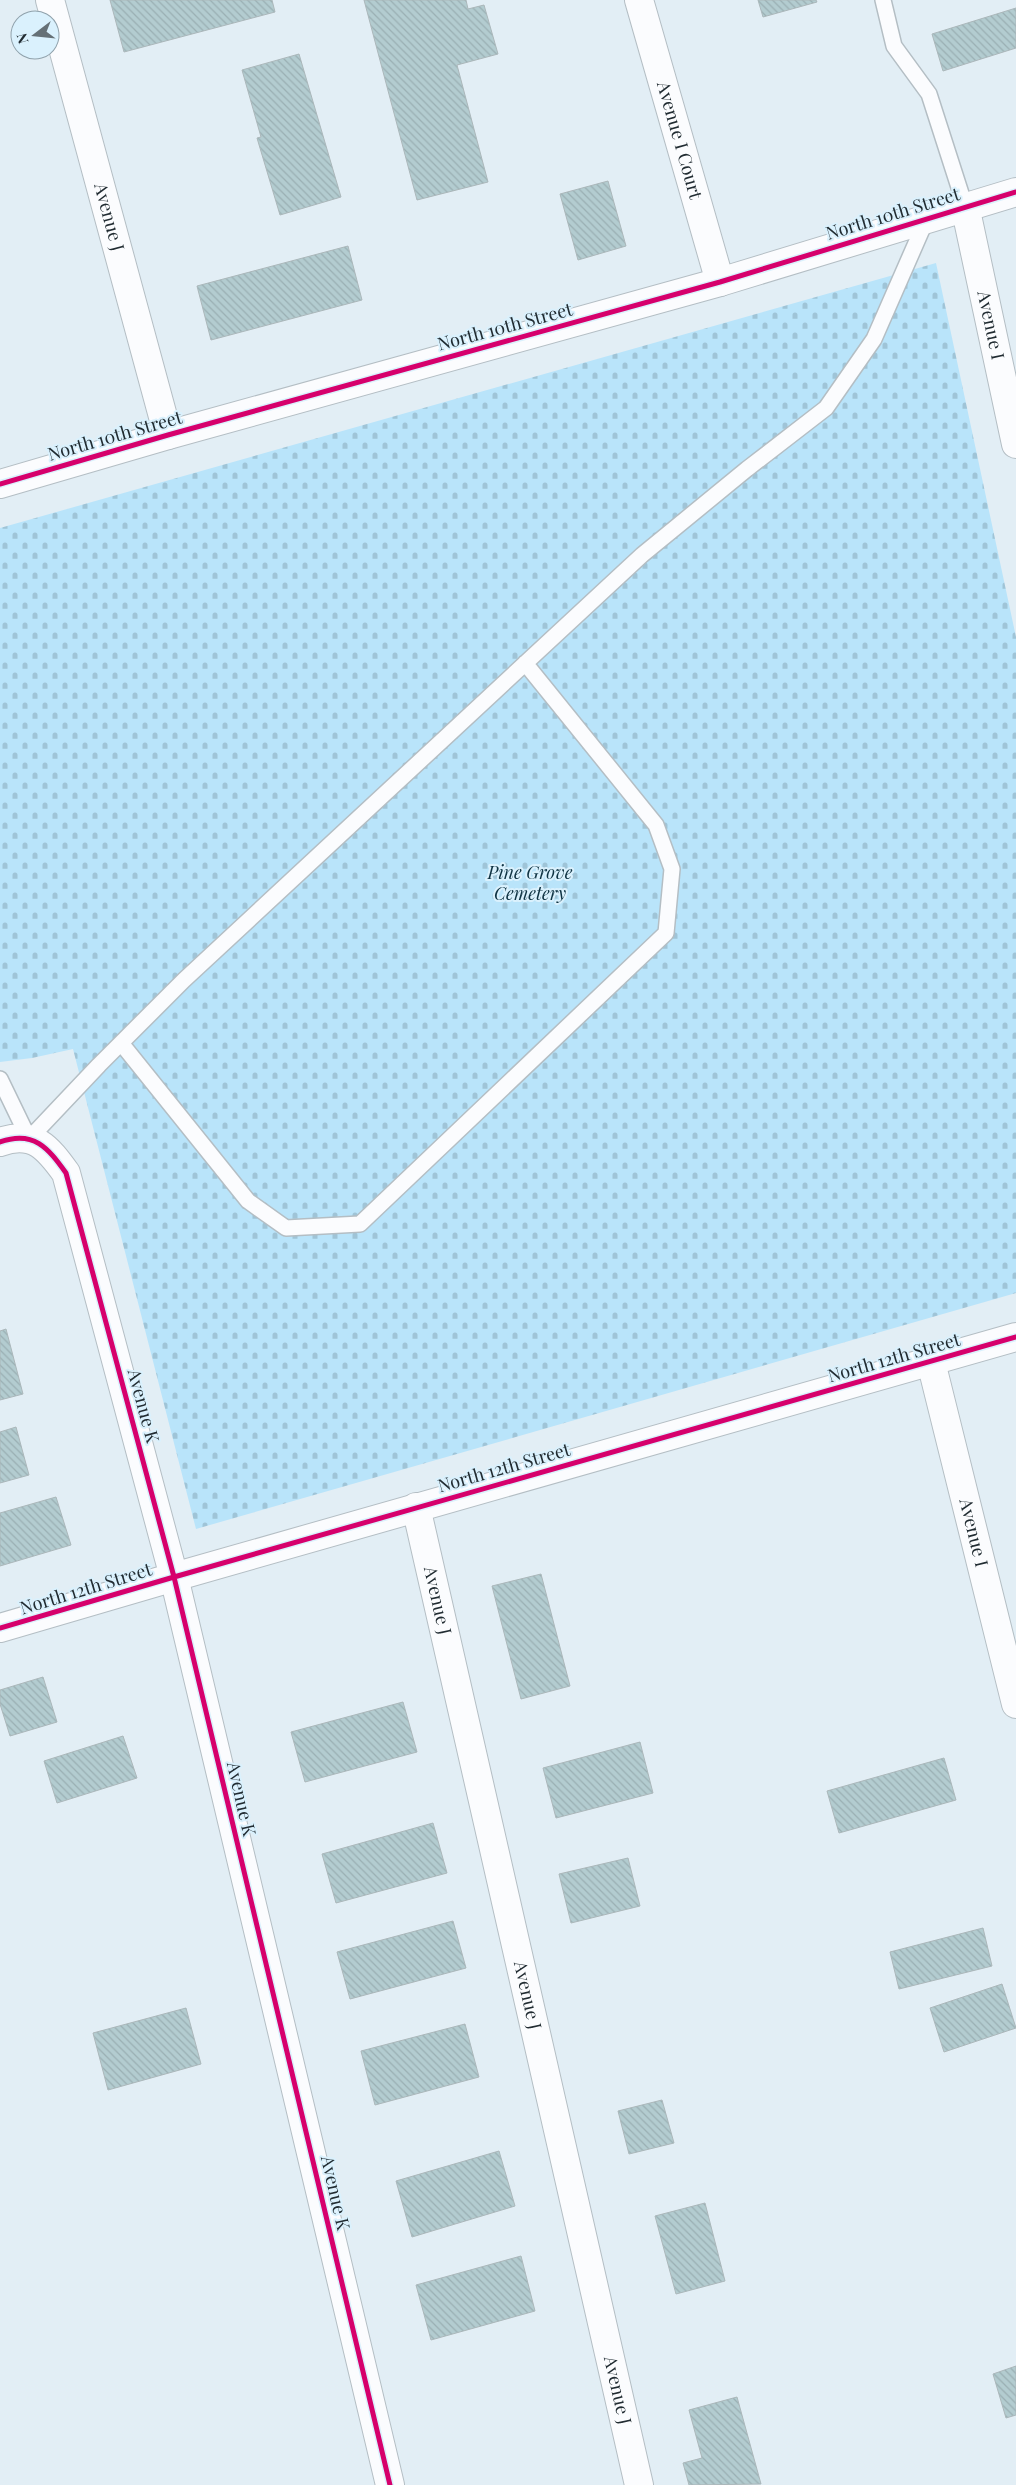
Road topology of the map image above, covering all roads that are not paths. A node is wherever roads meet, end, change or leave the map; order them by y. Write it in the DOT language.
graph roads {
  1 [pos="50,0"];
  2 [pos="639,0"];
  3 [pos="883,0"];
  4 [pos="1016,192"];
  5 [pos="965,206"];
  6 [pos="927,218"];
  7 [pos="720,282"];
  8 [pos="168,435"];
  9 [pos="1016,444"];
  10 [pos="0,484"];
  11 [pos="525,663"];
  12 [pos="121,1043"];
  13 [pos="0,1079"];
  14 [pos="29,1139"];
  15 [pos="0,1142"];
  16 [pos="1016,1337"];
  17 [pos="931,1362"];
  18 [pos="416,1507"];
  19 [pos="174,1576"];
  20 [pos="0,1628"];
  21 [pos="1016,1704"];
  22 [pos="390,2485"];
  23 [pos="639,2485"];
  1 -- 8 [label="street, Avenue J"];
  2 -- 7 [label="street, Avenue I Court"];
  3 -- 5 [label="lane"];
  4 -- 5 [label="street, North 10th Street"];
  5 -- 6 [label="street, North 10th Street"];
  5 -- 9 [label="street, Avenue I"];
  6 -- 7 [label="street, North 10th Street"];
  6 -- 11 [label="lane"];
  7 -- 8 [label="street, North 10th Street"];
  8 -- 10 [label="street, North 10th Street"];
  11 -- 12 [label="lane"];
  11 -- 12 [label="lane"];
  12 -- 14 [label="lane"];
  13 -- 14 [label="lane"];
  14 -- 15 [label="street"];
  14 -- 19 [label="street, Avenue K"];
  16 -- 17 [label="street, North 12th Street"];
  17 -- 18 [label="street, North 12th Street"];
  17 -- 21 [label="street, Avenue I"];
  18 -- 19 [label="street, North 12th Street"];
  18 -- 23 [label="street, Avenue J"];
  19 -- 20 [label="street, North 12th Street"];
  19 -- 22 [label="street, Avenue K"];
}
